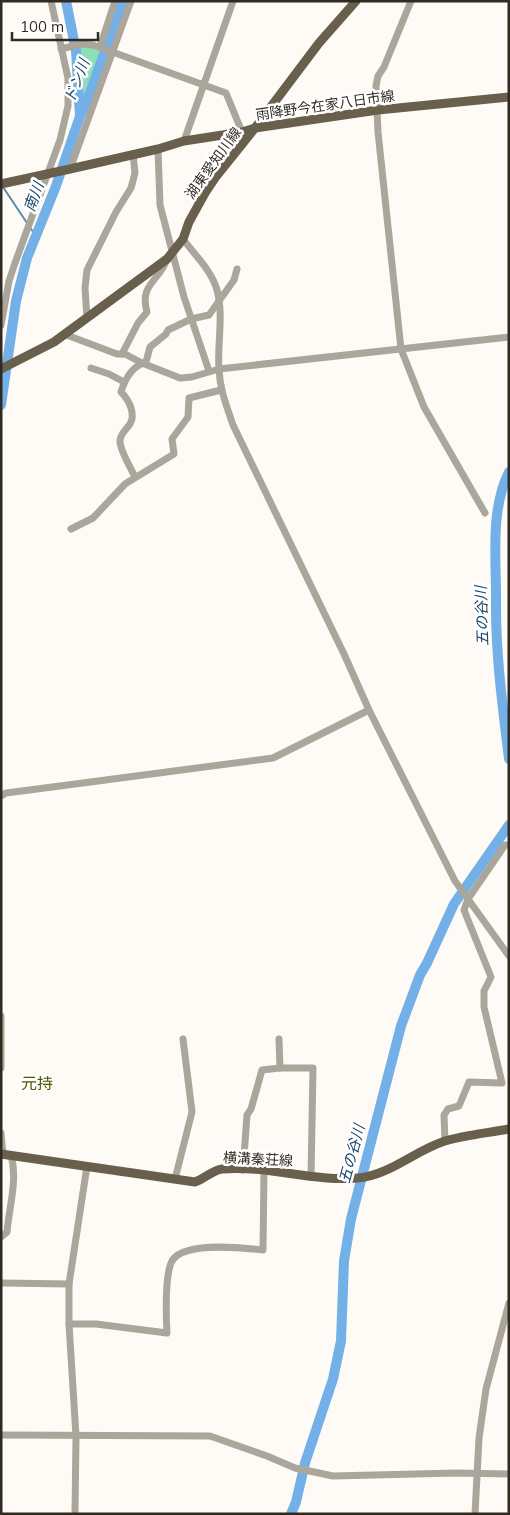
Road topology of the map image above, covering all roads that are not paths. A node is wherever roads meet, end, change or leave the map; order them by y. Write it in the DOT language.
graph roads {
  1 [pos="51,1"];
  2 [pos="115,1"];
  3 [pos="131,1"];
  4 [pos="233,1"];
  5 [pos="356,1"];
  6 [pos="411,1"];
  7 [pos="101,47"];
  8 [pos="64,48"];
  9 [pos="112,52"];
  10 [pos="203,85"];
  11 [pos="509,97"];
  12 [pos="378,110"];
  13 [pos="255,128"];
  14 [pos="242,132"];
  15 [pos="184,141"];
  16 [pos="158,149"];
  17 [pos="133,154"];
  18 [pos="70,170"];
  19 [pos="50,173"];
  20 [pos="1,184"];
  21 [pos="183,239"];
  22 [pos="170,255"];
  23 [pos="237,269"];
  24 [pos="218,300"];
  25 [pos="87,318"];
  26 [pos="191,319"];
  27 [pos="1,325"];
  28 [pos="64,334"];
  29 [pos="509,337"];
  30 [pos="400,349"];
  31 [pos="122,354"];
  32 [pos="142,363"];
  33 [pos="91,368"];
  34 [pos="1,369"];
  35 [pos="219,369"];
  36 [pos="209,371"];
  37 [pos="124,382"];
  38 [pos="221,390"];
  39 [pos="135,478"];
  40 [pos="485,513"];
  41 [pos="71,528"];
  42 [pos="369,710"];
  43 [pos="1,796"];
  44 [pos="509,845"];
  45 [pos="468,899"];
  46 [pos="509,956"];
  47 [pos="1,1016"];
  48 [pos="183,1039"];
  49 [pos="279,1039"];
  50 [pos="1,1068"];
  51 [pos="280,1068"];
  52 [pos="509,1129"];
  53 [pos="1,1133"];
  54 [pos="445,1141"];
  55 [pos="5,1155"];
  56 [pos="87,1166"];
  57 [pos="242,1170"];
  58 [pos="264,1171"];
  59 [pos="311,1176"];
  60 [pos="175,1178"];
  61 [pos="1,1237"];
  62 [pos="1,1283"];
  63 [pos="69,1284"];
  64 [pos="509,1303"];
  65 [pos="69,1324"];
  66 [pos="1,1435"];
  67 [pos="76,1436"];
  68 [pos="478,1474"];
  69 [pos="509,1474"];
  70 [pos="74,1514"];
  71 [pos="475,1514"];
  1 -- 8 [label="street"];
  2 -- 7 [label="street"];
  3 -- 9 [label="street"];
  4 -- 10 [label="street"];
  5 -- 13 [label="main road, 湖東愛知川線"];
  6 -- 12 [label="street"];
  7 -- 8 [label="street"];
  7 -- 9 [label="street"];
  8 -- 19 [label="street"];
  9 -- 10 [label="street"];
  9 -- 18 [label="street"];
  10 -- 14 [label="street"];
  10 -- 15 [label="street"];
  11 -- 12 [label="main road, 雨降野今在家八日市線"];
  12 -- 13 [label="main road, 雨降野今在家八日市線"];
  12 -- 30 [label="street"];
  13 -- 14 [label="main road, 雨降野今在家八日市線"];
  13 -- 21 [label="main road, 湖東愛知川線"];
  14 -- 15 [label="main road, 雨降野今在家八日市線"];
  15 -- 16 [label="main road, 雨降野今在家八日市線"];
  16 -- 17 [label="main road, 雨降野今在家八日市線"];
  16 -- 22 [label="street"];
  17 -- 18 [label="main road, 雨降野今在家八日市線"];
  17 -- 25 [label="street"];
  18 -- 19 [label="main road, 雨降野今在家八日市線"];
  19 -- 20 [label="main road, 雨降野今在家八日市線"];
  19 -- 27 [label="street"];
  21 -- 22 [label="main road, 湖東愛知川線"];
  21 -- 24 [label="street"];
  22 -- 25 [label="main road, 湖東愛知川線"];
  22 -- 26 [label="street"];
  22 -- 31 [label="street"];
  23 -- 24 [label="street"];
  24 -- 26 [label="street"];
  24 -- 35 [label="street"];
  25 -- 28 [label="main road, 湖東愛知川線"];
  26 -- 32 [label="street"];
  26 -- 36 [label="street"];
  28 -- 31 [label="street"];
  28 -- 34 [label="main road, 湖東愛知川線"];
  29 -- 30 [label="street"];
  30 -- 35 [label="street"];
  30 -- 40 [label="street"];
  31 -- 32 [label="street"];
  32 -- 36 [label="street"];
  32 -- 37 [label="street"];
  33 -- 37 [label="street"];
  35 -- 36 [label="street"];
  35 -- 38 [label="street"];
  37 -- 39 [label="street"];
  38 -- 39 [label="street"];
  38 -- 42 [label="street"];
  39 -- 41 [label="street"];
  42 -- 43 [label="street"];
  42 -- 45 [label="street"];
  44 -- 45 [label="street"];
  45 -- 46 [label="street"];
  45 -- 54 [label="street"];
  47 -- 50 [label="street"];
  48 -- 60 [label="street"];
  49 -- 51 [label="street"];
  51 -- 57 [label="street"];
  51 -- 59 [label="street"];
  52 -- 54 [label="main road, 横溝秦荘線"];
  53 -- 55 [label="street"];
  54 -- 59 [label="main road, 横溝秦荘線"];
  55 -- 56 [label="main road, 横溝秦荘線"];
  55 -- 61 [label="street"];
  56 -- 60 [label="main road, 横溝秦荘線"];
  56 -- 63 [label="street"];
  57 -- 58 [label="main road, 横溝秦荘線"];
  57 -- 60 [label="main road, 横溝秦荘線"];
  58 -- 59 [label="main road, 横溝秦荘線"];
  58 -- 65 [label="street"];
  62 -- 63 [label="street"];
  63 -- 65 [label="street"];
  64 -- 68 [label="street"];
  65 -- 67 [label="street"];
  66 -- 67 [label="street"];
  67 -- 68 [label="street"];
  67 -- 70 [label="street"];
  68 -- 69 [label="street"];
  68 -- 71 [label="street"];
}
